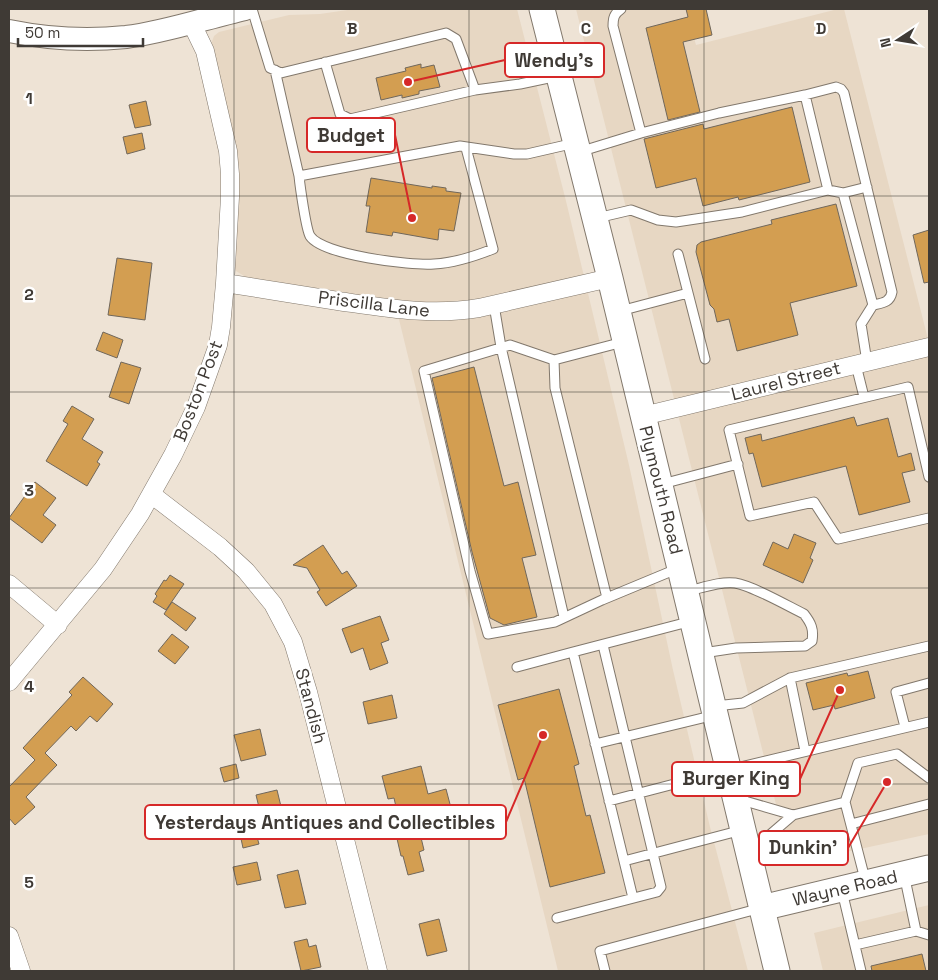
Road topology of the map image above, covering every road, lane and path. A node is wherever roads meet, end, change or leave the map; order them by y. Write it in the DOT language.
graph roads {
  1 [pos="245,9"];
  2 [pos="252,9"];
  3 [pos="542,9"];
  4 [pos="621,9"];
  5 [pos="191,22"];
  6 [pos="9,31"];
  7 [pos="325,62"];
  8 [pos="275,70"];
  9 [pos="558,76"];
  10 [pos="474,90"];
  11 [pos="805,95"];
  12 [pos="640,133"];
  13 [pos="466,148"];
  14 [pos="577,148"];
  15 [pos="299,176"];
  16 [pos="867,187"];
  17 [pos="828,190"];
  18 [pos="844,193"];
  19 [pos="594,218"];
  20 [pos="678,254"];
  21 [pos="610,278"];
  22 [pos="225,283"];
  23 [pos="688,293"];
  24 [pos="494,305"];
  25 [pos="873,306"];
  26 [pos="618,311"];
  27 [pos="625,341"];
  28 [pos="929,347"];
  29 [pos="501,348"];
  30 [pos="705,359"];
  31 [pos="554,360"];
  32 [pos="862,363"];
  33 [pos="864,397"];
  34 [pos="643,416"];
  35 [pos="738,464"];
  36 [pos="929,477"];
  37 [pos="660,485"];
  38 [pos="150,494"];
  39 [pos="929,518"];
  40 [pos="680,568"];
  41 [pos="9,584"];
  42 [pos="685,592"];
  43 [pos="607,598"];
  44 [pos="564,617"];
  45 [pos="692,621"];
  46 [pos="58,625"];
  47 [pos="602,645"];
  48 [pos="929,646"];
  49 [pos="573,652"];
  50 [pos="700,653"];
  51 [pos="518,667"];
  52 [pos="790,678"];
  53 [pos="9,682"];
  54 [pos="929,683"];
  55 [pos="714,710"];
  56 [pos="929,722"];
  57 [pos="904,728"];
  58 [pos="626,736"];
  59 [pos="595,744"];
  60 [pos="805,751"];
  61 [pos="728,770"];
  62 [pos="929,778"];
  63 [pos="639,793"];
  64 [pos="734,798"];
  65 [pos="609,800"];
  66 [pos="845,802"];
  67 [pos="929,804"];
  68 [pos="793,815"];
  69 [pos="851,824"];
  70 [pos="745,842"];
  71 [pos="654,853"];
  72 [pos="624,861"];
  73 [pos="929,868"];
  74 [pos="904,874"];
  75 [pos="866,883"];
  76 [pos="841,889"];
  77 [pos="633,898"];
  78 [pos="761,908"];
  79 [pos="557,918"];
  80 [pos="916,930"];
  81 [pos="929,935"];
  82 [pos="9,936"];
  83 [pos="855,945"];
  84 [pos="21,971"];
  85 [pos="378,971"];
  86 [pos="604,971"];
  87 [pos="777,971"];
  88 [pos="861,971"];
  1 -- 5 [label="street"];
  2 -- 8 [label="lane"];
  3 -- 9 [label="main road, Plymouth Road"];
  4 -- 12 [label="lane"];
  5 -- 6 [label="street"];
  5 -- 22 [label="street, Boston Post"];
  7 -- 8 [label="lane"];
  7 -- 10 [label="lane"];
  7 -- 10 [label="lane"];
  8 -- 15 [label="lane"];
  9 -- 10 [label="lane"];
  9 -- 14 [label="main road, Plymouth Road"];
  11 -- 12 [label="lane"];
  11 -- 16 [label="lane"];
  11 -- 17 [label="lane"];
  12 -- 14 [label="lane"];
  13 -- 14 [label="lane"];
  13 -- 15 [label="lane"];
  13 -- 15 [label="lane"];
  14 -- 19 [label="main road, Plymouth Road"];
  16 -- 18 [label="lane"];
  16 -- 25 [label="lane"];
  17 -- 18 [label="lane"];
  17 -- 19 [label="lane"];
  18 -- 25 [label="lane"];
  19 -- 21 [label="main road, Plymouth Road"];
  20 -- 23 [label="lane"];
  21 -- 24 [label="street, Priscilla Lane"];
  21 -- 26 [label="main road, Plymouth Road"];
  22 -- 24 [label="street, Priscilla Lane"];
  22 -- 38 [label="street, Boston Post"];
  23 -- 26 [label="lane"];
  23 -- 30 [label="lane"];
  24 -- 29 [label="lane"];
  25 -- 32 [label="lane"];
  26 -- 27 [label="main road, Plymouth Road"];
  27 -- 31 [label="lane"];
  27 -- 34 [label="main road, Plymouth Road"];
  28 -- 32 [label="street, Laurel Street"];
  29 -- 31 [label="lane"];
  29 -- 44 [label="lane"];
  29 -- 44 [label="lane"];
  31 -- 43 [label="lane"];
  32 -- 33 [label="lane"];
  32 -- 34 [label="street, Laurel Street"];
  33 -- 35 [label="lane"];
  33 -- 36 [label="lane"];
  34 -- 37 [label="main road, Plymouth Road"];
  35 -- 37 [label="lane"];
  35 -- 39 [label="lane"];
  37 -- 40 [label="main road, Plymouth Road"];
  38 -- 46 [label="street, Boston Post"];
  38 -- 85 [label="street, Standish"];
  40 -- 42 [label="main road, Plymouth Road"];
  40 -- 43 [label="lane"];
  41 -- 46 [label="street"];
  42 -- 45 [label="main road, Plymouth Road"];
  42 -- 50 [label="lane"];
  43 -- 44 [label="lane"];
  45 -- 47 [label="lane"];
  45 -- 50 [label="main road, Plymouth Road"];
  46 -- 53 [label="street, Boston Post"];
  47 -- 49 [label="lane"];
  47 -- 58 [label="lane"];
  48 -- 52 [label="lane"];
  49 -- 51 [label="lane"];
  49 -- 59 [label="lane"];
  50 -- 55 [label="main road, Plymouth Road"];
  52 -- 55 [label="lane"];
  52 -- 60 [label="lane"];
  54 -- 57 [label="lane"];
  55 -- 58 [label="lane"];
  55 -- 61 [label="main road, Plymouth Road"];
  56 -- 57 [label="lane"];
  57 -- 60 [label="lane"];
  58 -- 59 [label="lane"];
  58 -- 63 [label="lane"];
  59 -- 65 [label="lane"];
  60 -- 61 [label="lane"];
  61 -- 63 [label="lane"];
  61 -- 64 [label="main road, Plymouth Road"];
  62 -- 66 [label="lane"];
  63 -- 65 [label="lane"];
  63 -- 71 [label="lane"];
  64 -- 68 [label="lane"];
  64 -- 70 [label="main road, Plymouth Road"];
  65 -- 72 [label="lane"];
  66 -- 68 [label="lane"];
  66 -- 69 [label="lane"];
  67 -- 69 [label="lane"];
  68 -- 70 [label="lane"];
  69 -- 75 [label="lane"];
  70 -- 71 [label="lane"];
  70 -- 78 [label="main road, Plymouth Road"];
  71 -- 72 [label="lane"];
  71 -- 77 [label="lane"];
  72 -- 77 [label="lane"];
  73 -- 74 [label="main road, Wayne Road"];
  74 -- 75 [label="main road, Wayne Road"];
  74 -- 80 [label="lane"];
  75 -- 76 [label="main road, Wayne Road"];
  76 -- 78 [label="main road, Wayne Road"];
  76 -- 83 [label="lane"];
  77 -- 79 [label="lane"];
  78 -- 86 [label="lane"];
  78 -- 87 [label="main road, Plymouth Road"];
  80 -- 81 [label="lane"];
  80 -- 83 [label="lane"];
  82 -- 84 [label="street"];
  83 -- 88 [label="lane"];
}
